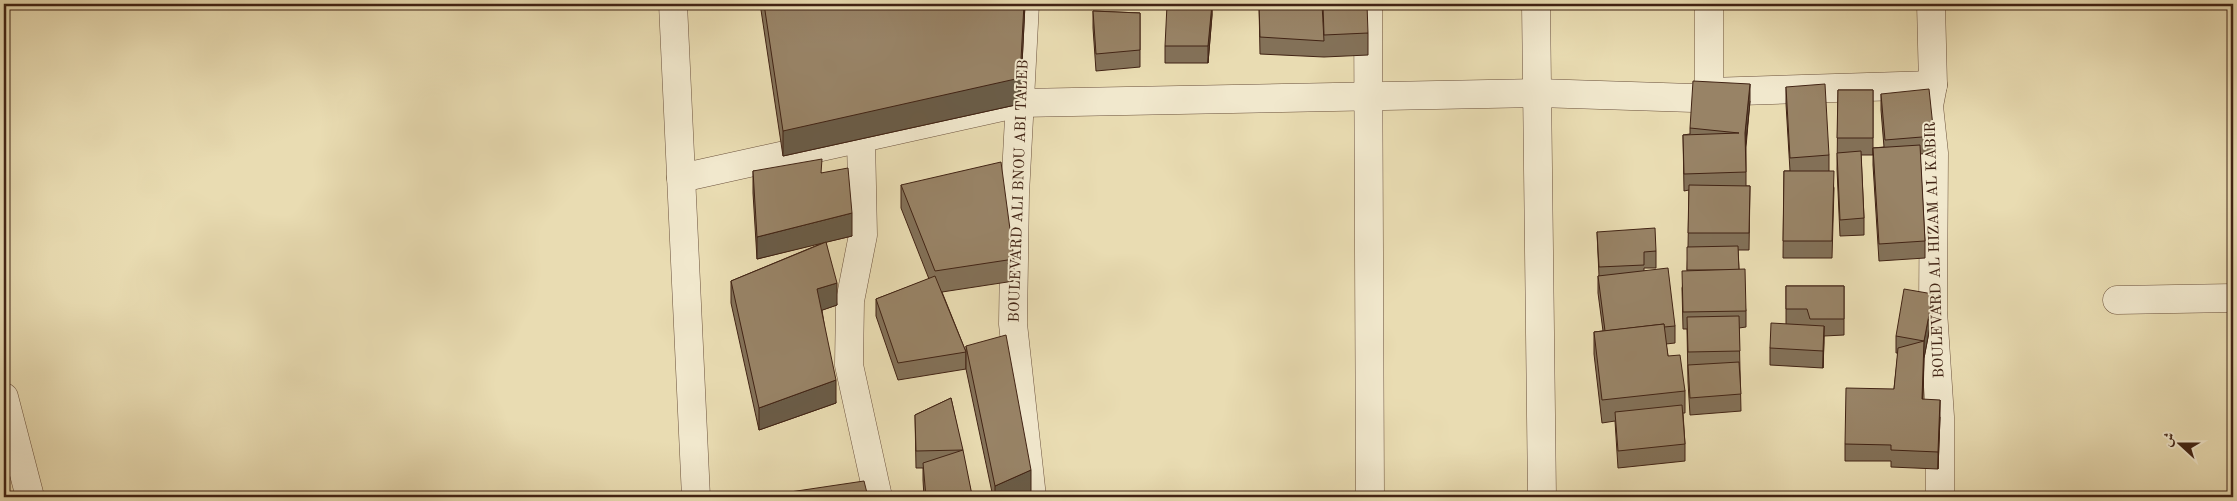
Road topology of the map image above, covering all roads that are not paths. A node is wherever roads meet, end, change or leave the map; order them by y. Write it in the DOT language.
graph roads {
  1 [pos="674,4"];
  2 [pos="1025,4"];
  3 [pos="1368,4"];
  4 [pos="1536,4"];
  5 [pos="1709,4"];
  6 [pos="1931,4"];
  7 [pos="1933,85"];
  8 [pos="1709,92"];
  9 [pos="1538,93"];
  10 [pos="1369,98"];
  11 [pos="1020,104"];
  12 [pos="860,139"];
  13 [pos="681,178"];
  14 [pos="2233,298"];
  15 [pos="2117,300"];
  16 [pos="4,397"];
  17 [pos="30,497"];
  18 [pos="696,497"];
  19 [pos="878,497"];
  20 [pos="1032,497"];
  21 [pos="1370,497"];
  22 [pos="1542,497"];
  23 [pos="1940,497"];
  1 -- 13 [label="street"];
  2 -- 11 [label="street, BOULEVARD ALI BNOU ABI TALEB"];
  3 -- 10 [label="street"];
  4 -- 9 [label="street"];
  5 -- 8 [label="street"];
  6 -- 7 [label="street, BOULEVARD AL HIZAM AL KABIR"];
  7 -- 8 [label="street"];
  7 -- 23 [label="street, BOULEVARD AL HIZAM AL KABIR"];
  8 -- 9 [label="street"];
  9 -- 10 [label="street"];
  9 -- 22 [label="street"];
  10 -- 11 [label="street"];
  10 -- 21 [label="street"];
  11 -- 12 [label="street"];
  11 -- 20 [label="street, BOULEVARD ALI BNOU ABI TALEB"];
  12 -- 13 [label="street"];
  12 -- 19 [label="street"];
  13 -- 18 [label="street"];
  14 -- 15 [label="street"];
  16 -- 17 [label="street"];
}
